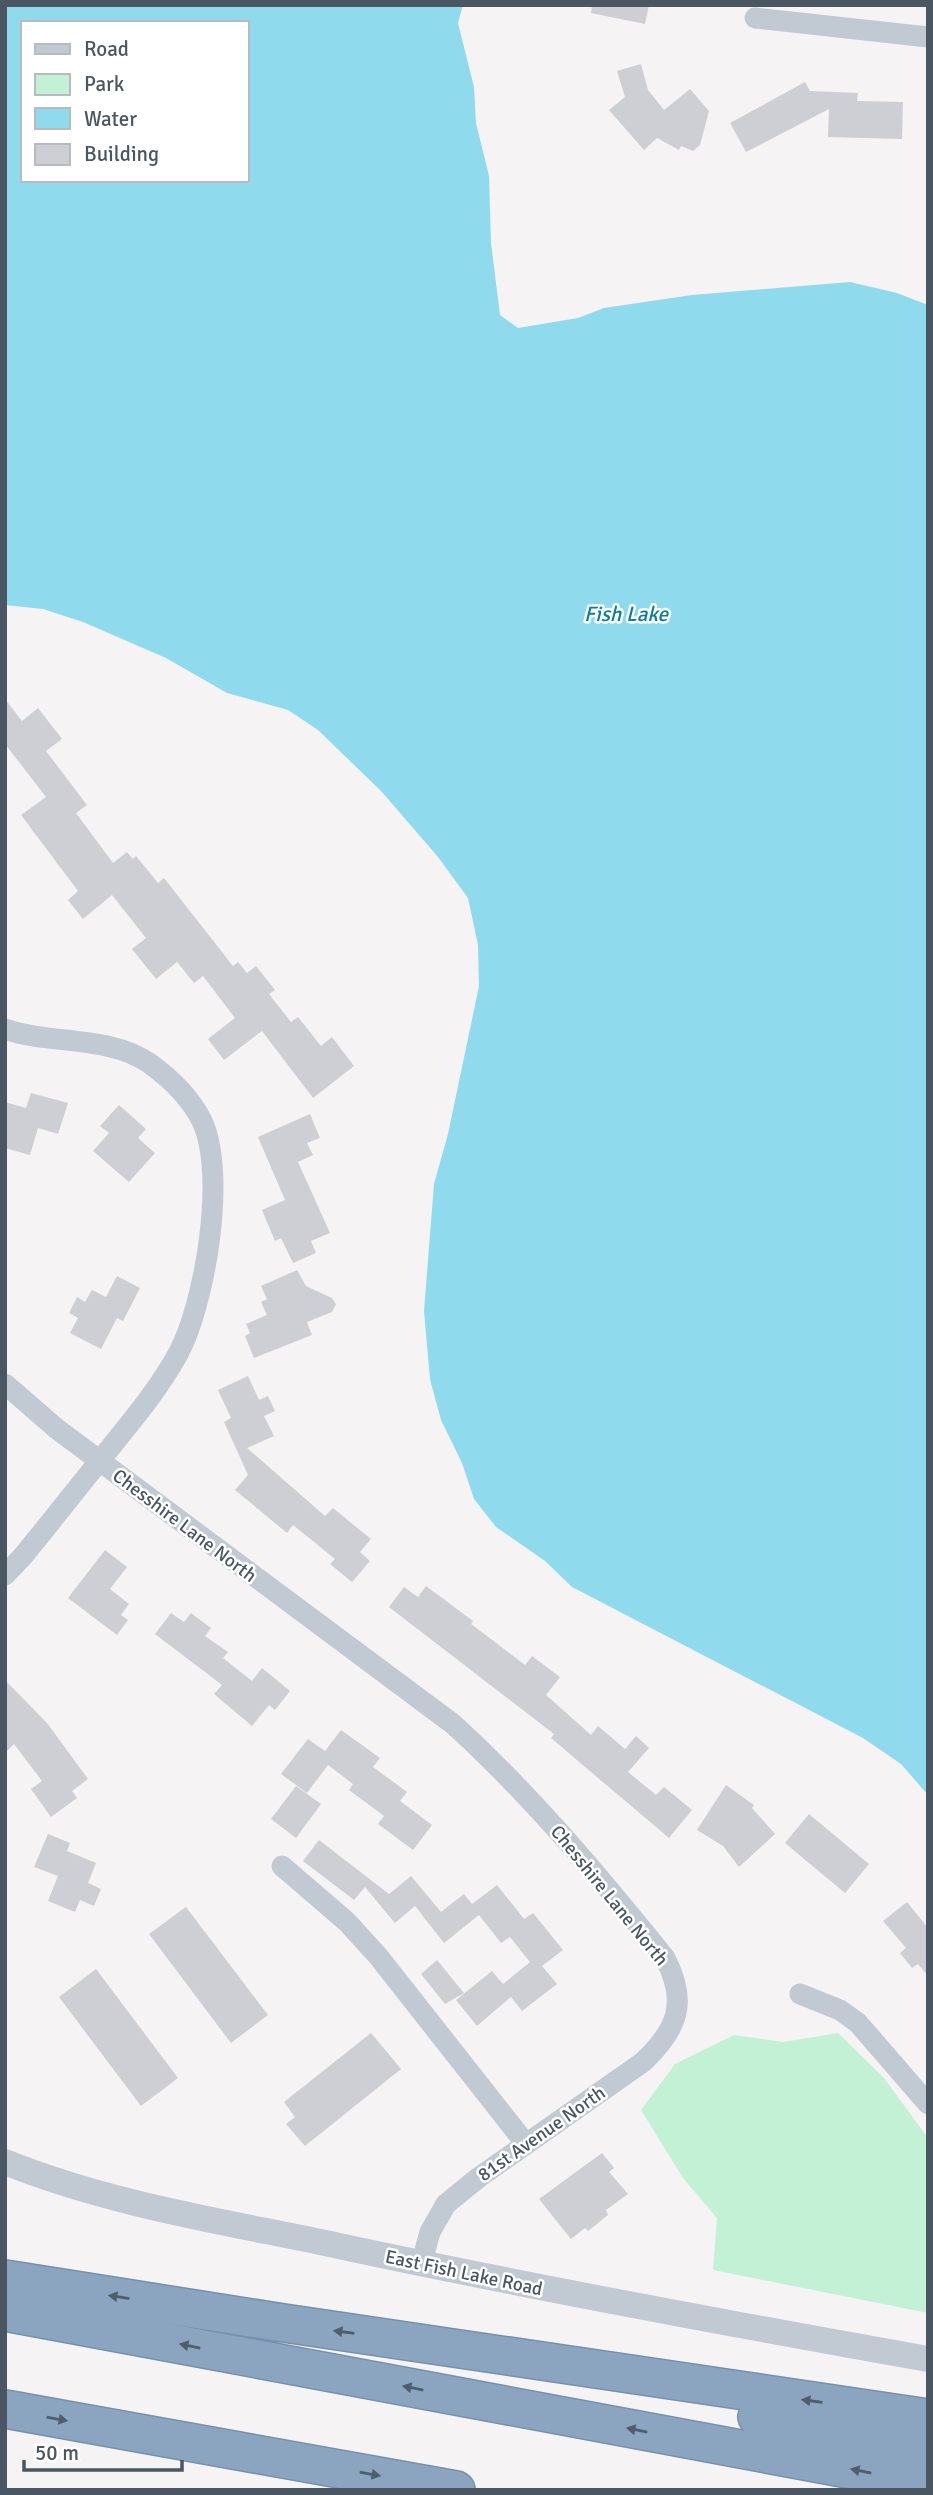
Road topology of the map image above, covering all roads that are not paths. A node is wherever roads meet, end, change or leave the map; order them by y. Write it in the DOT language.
graph roads {
  1 [pos="755,18"];
  2 [pos="928,37"];
  3 [pos="5,1029"];
  4 [pos="5,1384"];
  5 [pos="99,1461"];
  6 [pos="5,1575"];
  7 [pos="282,1866"];
  8 [pos="800,1994"];
  9 [pos="677,2013"];
  10 [pos="928,2104"];
  11 [pos="526,2144"];
  12 [pos="5,2162"];
  13 [pos="421,2264"];
  14 [pos="5,2279"];
  15 [pos="5,2312"];
  16 [pos="928,2359"];
  17 [pos="5,2409"];
  18 [pos="927,2426"];
  19 [pos="110,2428"];
  20 [pos="928,2484"];
  21 [pos="341,2490"];
  22 [pos="456,2490"];
  1 -- 2 [label="street"];
  3 -- 5 [label="street, Chesshire Lane North"];
  4 -- 5 [label="street"];
  5 -- 6 [label="street"];
  5 -- 9 [label="street, Chesshire Lane North"];
  7 -- 11 [label="street"];
  8 -- 10 [label="street"];
  9 -- 11 [label="street, 81st Avenue North"];
  11 -- 13 [label="street, 81st Avenue North"];
  12 -- 13 [label="street, East Fish Lake Road"];
  13 -- 16 [label="street, East Fish Lake Road"];
  18 -- 14 [label="highway, one-way"];
  20 -- 15 [label="highway, one-way"];
  17 -- 19 [label="highway, one-way"];
  19 -- 21 [label="highway"];
  19 -- 22 [label="highway, one-way"];
}
